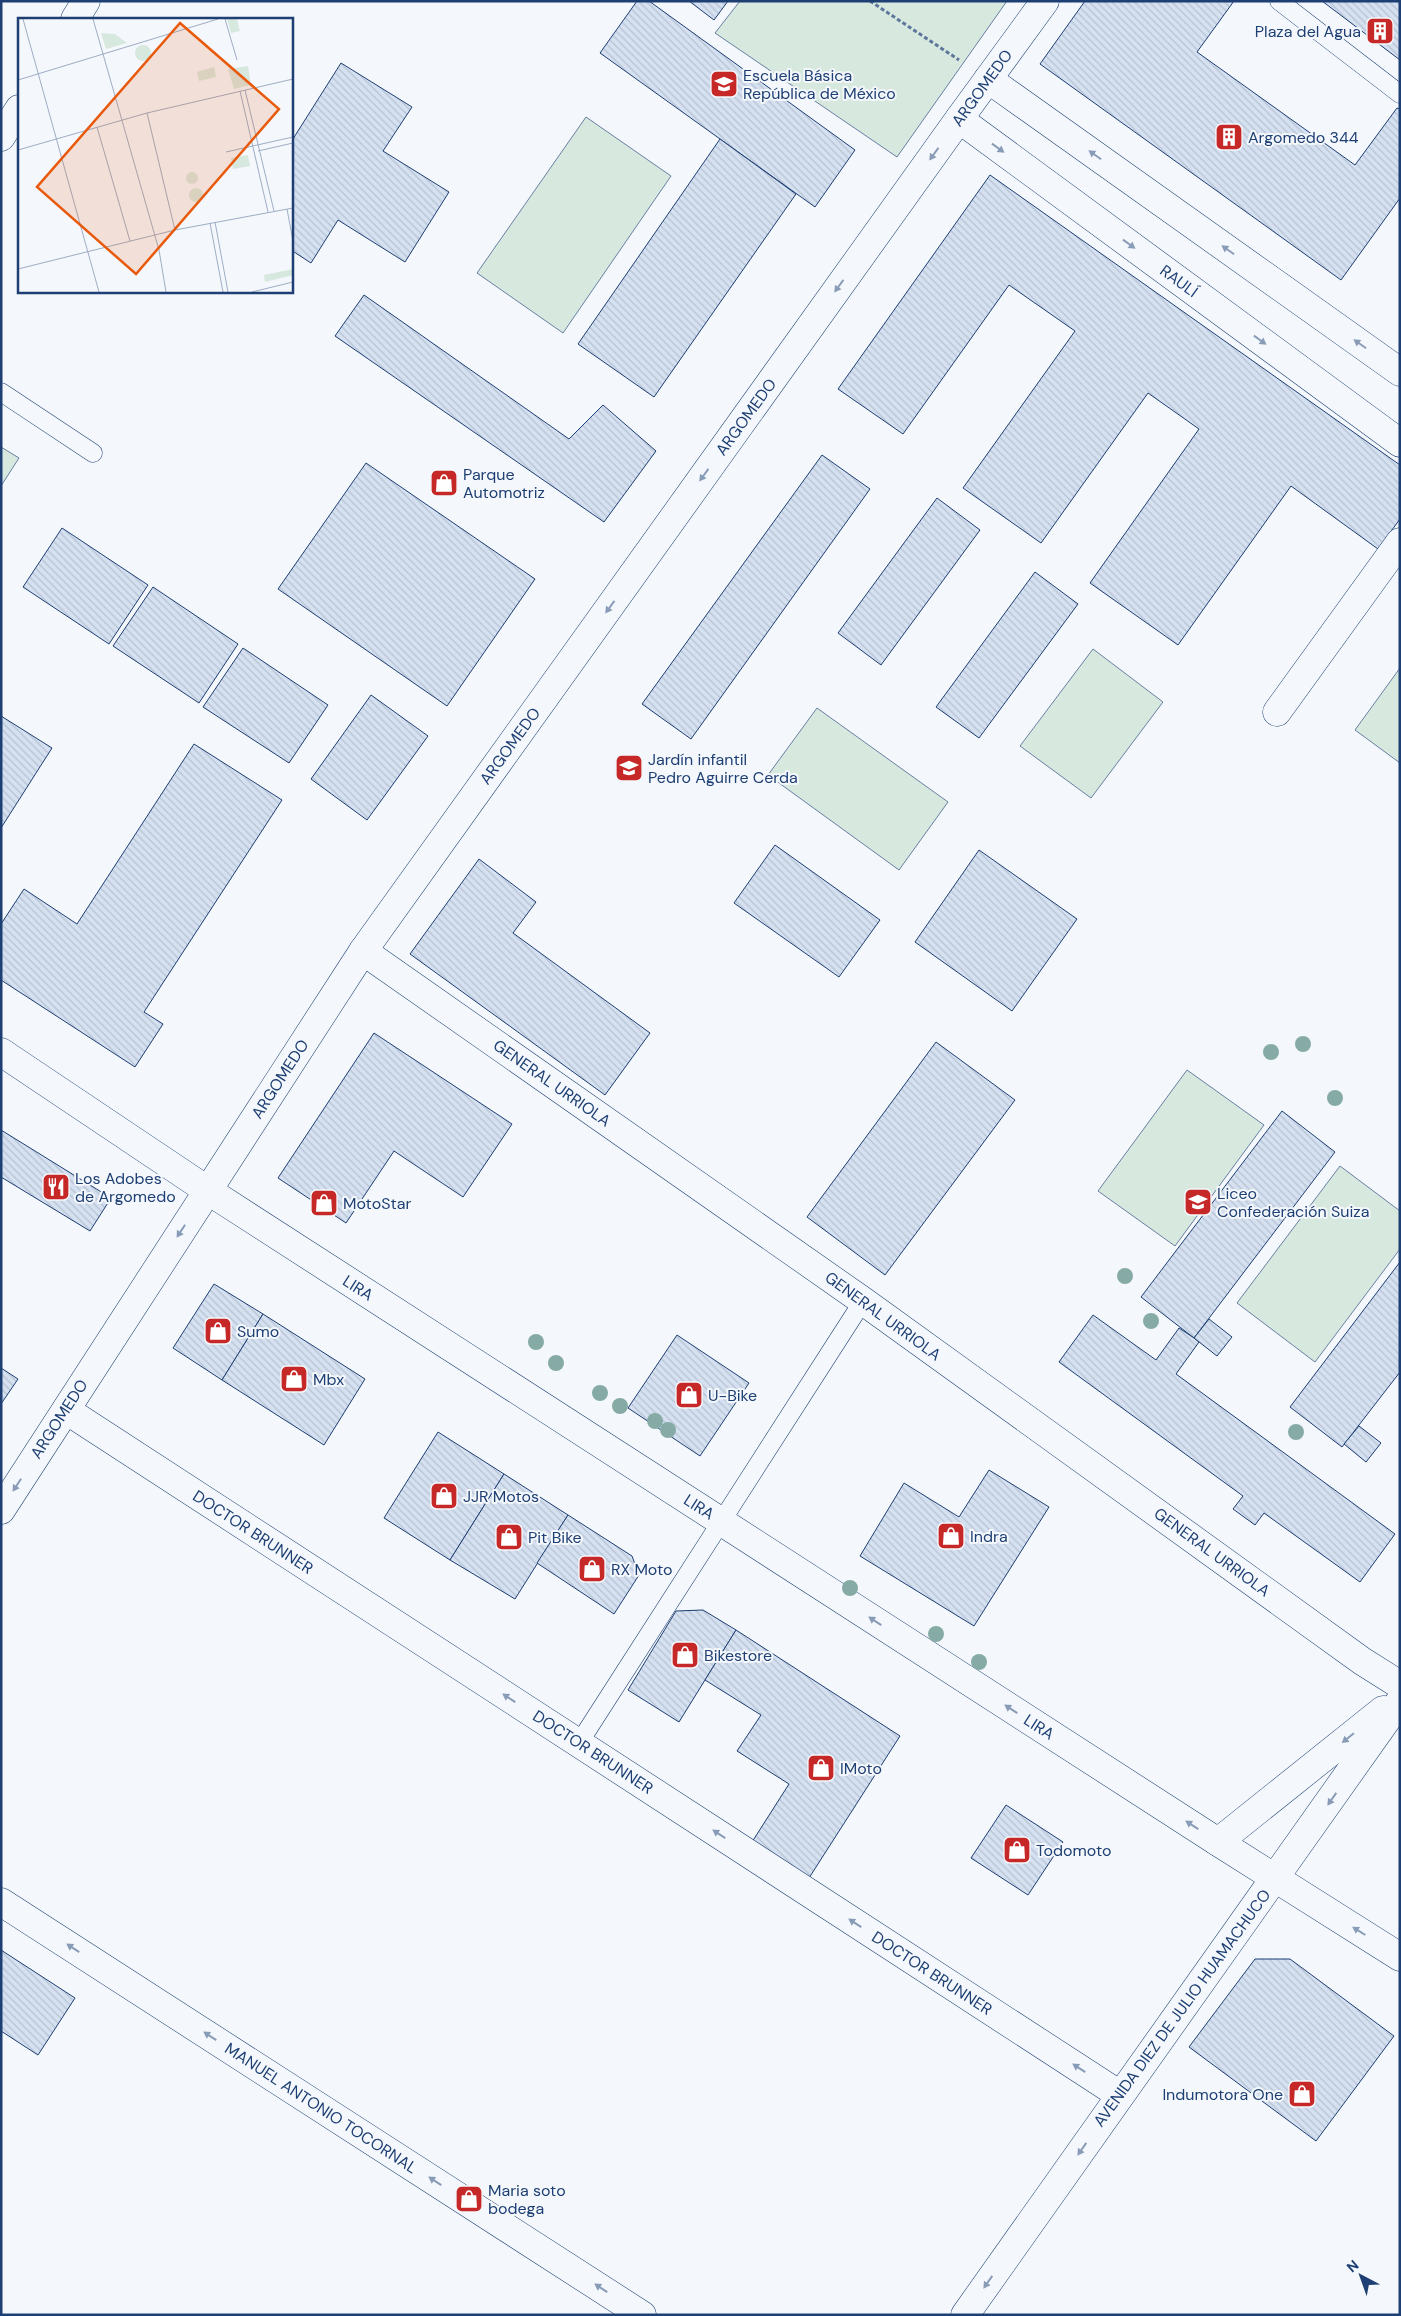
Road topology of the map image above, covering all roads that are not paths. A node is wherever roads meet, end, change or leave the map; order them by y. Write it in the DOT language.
graph roads {
  1 [pos="86,1"];
  2 [pos="1046,1"];
  3 [pos="1280,1"];
  4 [pos="76,18"];
  5 [pos="988,79"];
  6 [pos="1400,94"];
  7 [pos="18,111"];
  8 [pos="959,119"];
  9 [pos="1,137"];
  10 [pos="1400,372"];
  11 [pos="1,392"];
  12 [pos="1400,443"];
  13 [pos="93,453"];
  14 [pos="1400,542"];
  15 [pos="1277,712"];
  16 [pos="363,951"];
  17 [pos="1,1052"];
  18 [pos="207,1190"];
  19 [pos="863,1301"];
  20 [pos="66,1410"];
  21 [pos="1,1510"];
  22 [pos="721,1521"];
  23 [pos="1400,1685"];
  24 [pos="1400,1696"];
  25 [pos="1400,1701"];
  26 [pos="578,1743"];
  27 [pos="1218,1842"];
  28 [pos="1276,1878"];
  29 [pos="1,1902"];
  30 [pos="1400,1957"];
  31 [pos="1120,2095"];
  32 [pos="642,2315"];
  33 [pos="965,2315"];
  1 -- 4 [label="street"];
  2 -- 5 [label="street, ARGOMEDO"];
  3 -- 6 [label="lane"];
  5 -- 8 [label="street, ARGOMEDO"];
  10 -- 5 [label="street, one-way"];
  7 -- 9 [label="street"];
  8 -- 12 [label="street, RAULÍ, one-way"];
  8 -- 16 [label="street, ARGOMEDO, one-way"];
  11 -- 13 [label="lane"];
  14 -- 15 [label="street"];
  16 -- 18 [label="street, ARGOMEDO"];
  16 -- 19 [label="street, GENERAL URRIOLA"];
  17 -- 18 [label="street, LIRA"];
  18 -- 20 [label="street, ARGOMEDO, one-way"];
  18 -- 22 [label="street, LIRA"];
  19 -- 22 [label="lane"];
  19 -- 23 [label="street, GENERAL URRIOLA"];
  20 -- 21 [label="street, ARGOMEDO, one-way"];
  26 -- 20 [label="street, DOCTOR BRUNNER, one-way"];
  22 -- 26 [label="lane"];
  27 -- 22 [label="street, LIRA, one-way"];
  24 -- 27 [label="street, one-way"];
  25 -- 28 [label="street, AVENIDA DIEZ DE JULIO HUAMACHUCO, one-way"];
  31 -- 26 [label="street, DOCTOR BRUNNER, one-way"];
  27 -- 28 [label="street, LIRA"];
  30 -- 28 [label="street, LIRA, one-way"];
  28 -- 31 [label="street, AVENIDA DIEZ DE JULIO HUAMACHUCO"];
  32 -- 29 [label="street, MANUEL ANTONIO TOCORNAL, one-way"];
  31 -- 33 [label="street, AVENIDA DIEZ DE JULIO HUAMACHUCO, one-way"];
}
